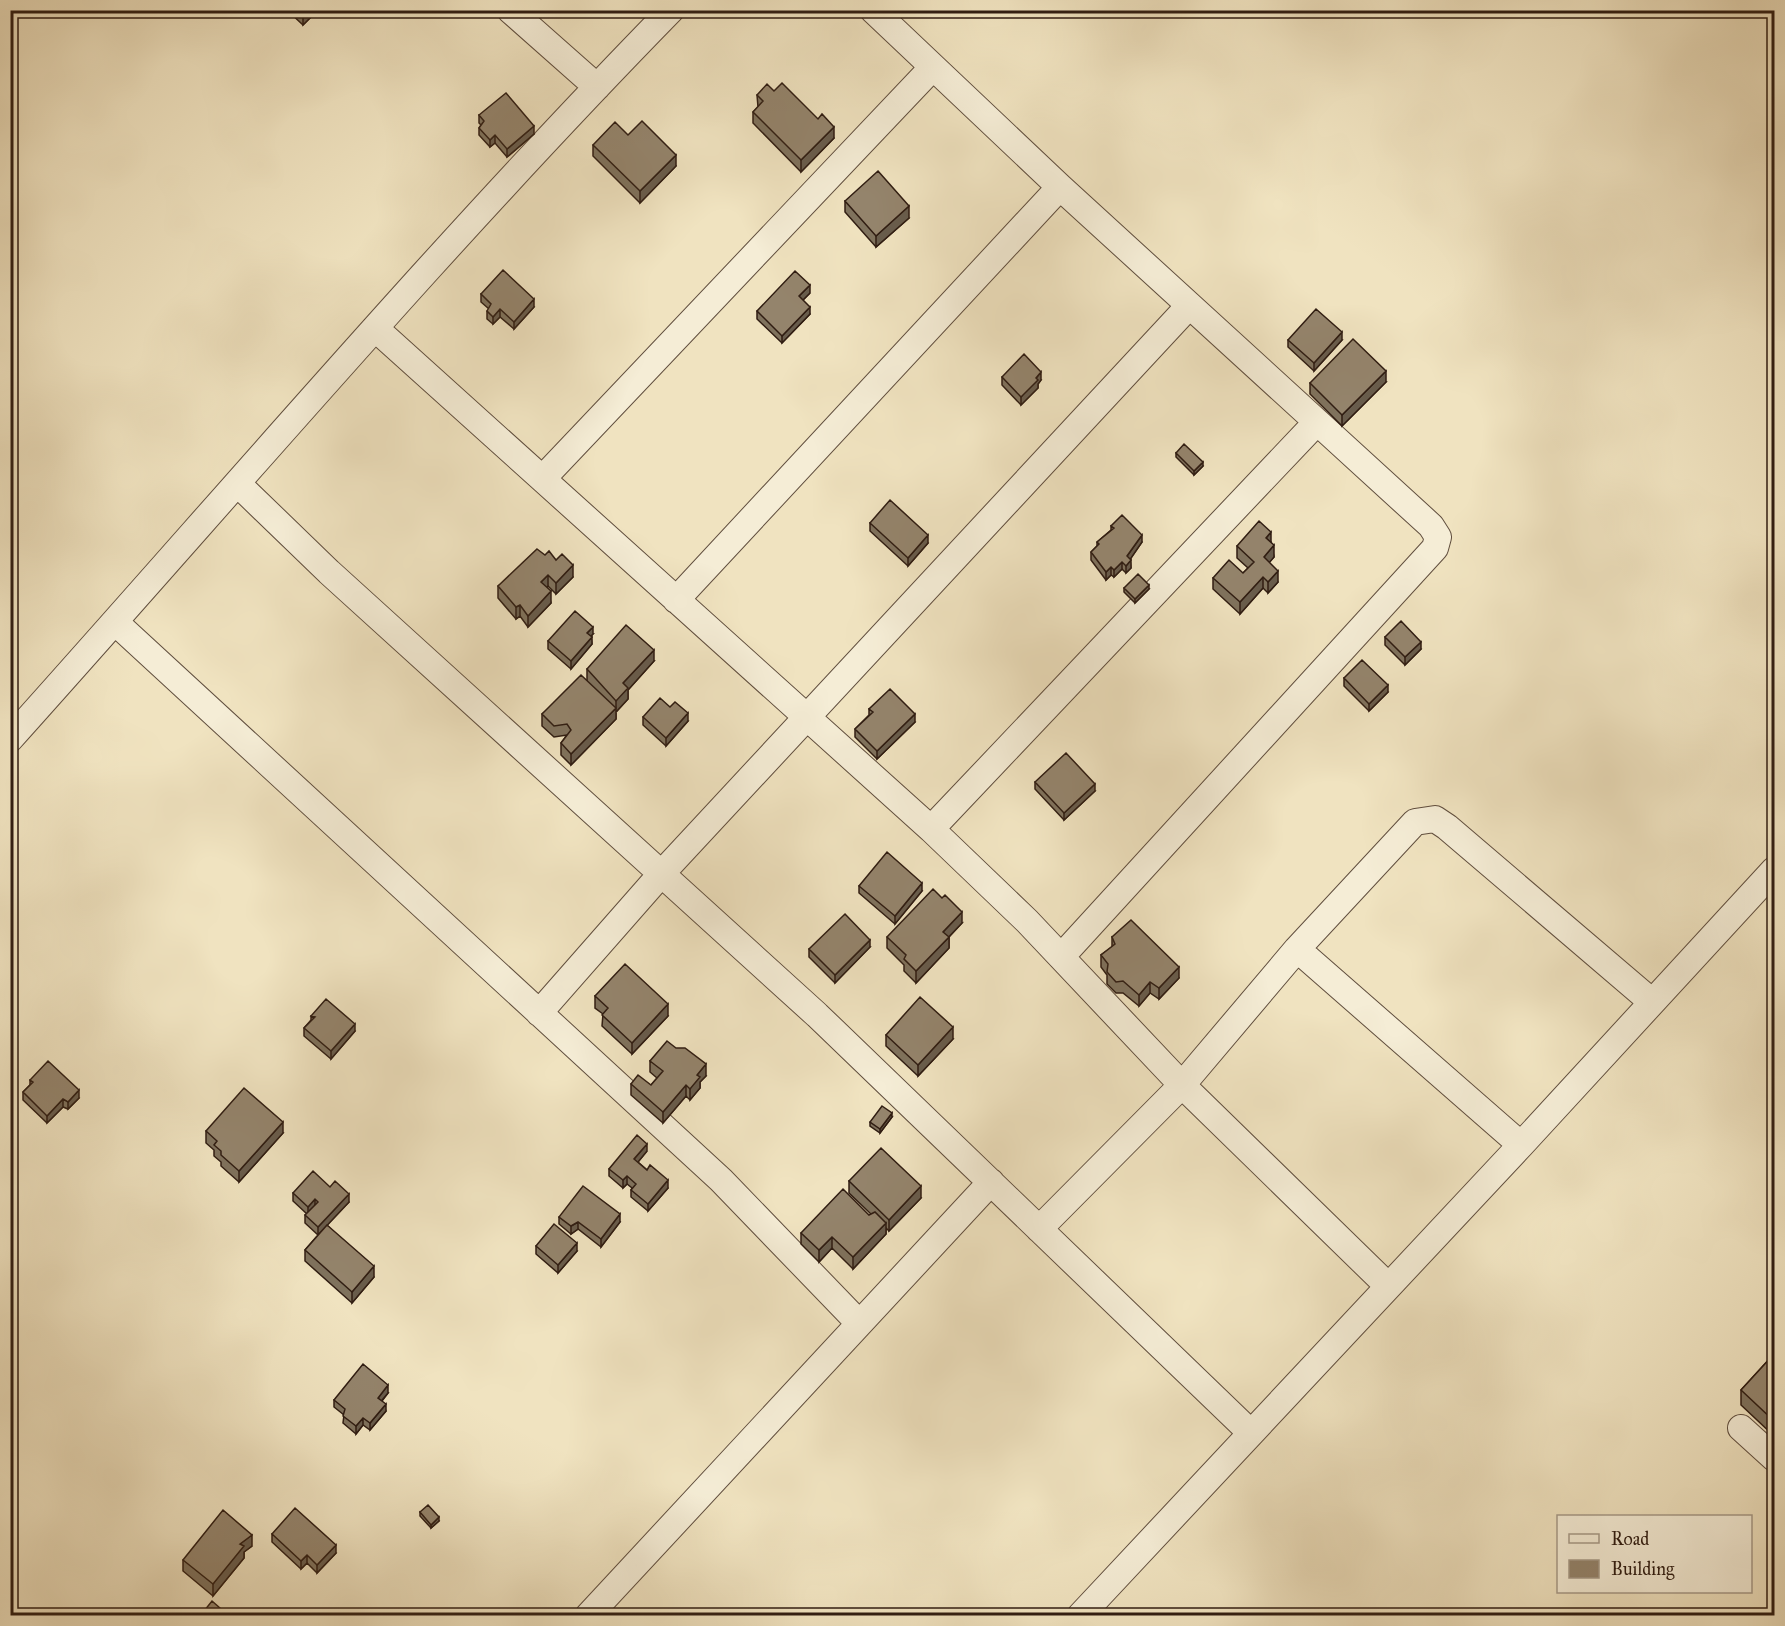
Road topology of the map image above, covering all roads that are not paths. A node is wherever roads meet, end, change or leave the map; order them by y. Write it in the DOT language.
graph roads {
  1 [pos="510,10"];
  2 [pos="671,10"];
  3 [pos="873,10"];
  4 [pos="933,67"];
  5 [pos="597,87"];
  6 [pos="1060,186"];
  7 [pos="1190,306"];
  8 [pos="376,329"];
  9 [pos="1316,423"];
  10 [pos="544,477"];
  11 [pos="238,484"];
  12 [pos="676,600"];
  13 [pos="115,622"];
  14 [pos="806,718"];
  15 [pos="10,739"];
  16 [pos="931,829"];
  17 [pos="1774,870"];
  18 [pos="662,873"];
  19 [pos="1297,949"];
  20 [pos="1061,957"];
  21 [pos="1652,1002"];
  22 [pos="539,1013"];
  23 [pos="1182,1085"];
  24 [pos="1521,1145"];
  25 [pos="991,1182"];
  26 [pos="1039,1229"];
  27 [pos="1387,1285"];
  28 [pos="859,1323"];
  29 [pos="1741,1428"];
  30 [pos="1250,1432"];
  31 [pos="1774,1458"];
  32 [pos="588,1616"];
  33 [pos="1080,1616"];
  1 -- 5 [label="street"];
  2 -- 5 [label="street"];
  3 -- 4 [label="street"];
  4 -- 6 [label="street"];
  4 -- 10 [label="street"];
  5 -- 8 [label="street"];
  6 -- 7 [label="street"];
  6 -- 12 [label="street"];
  7 -- 9 [label="street"];
  7 -- 14 [label="street"];
  8 -- 10 [label="street"];
  8 -- 11 [label="street"];
  9 -- 16 [label="street"];
  9 -- 20 [label="street"];
  10 -- 12 [label="street"];
  11 -- 13 [label="street"];
  11 -- 18 [label="street"];
  12 -- 14 [label="street"];
  13 -- 15 [label="street"];
  13 -- 22 [label="street"];
  14 -- 16 [label="street"];
  14 -- 18 [label="street"];
  16 -- 20 [label="street"];
  17 -- 21 [label="street"];
  18 -- 22 [label="street"];
  18 -- 25 [label="street"];
  19 -- 21 [label="street"];
  19 -- 23 [label="street"];
  19 -- 24 [label="street"];
  20 -- 23 [label="street"];
  21 -- 24 [label="street"];
  22 -- 28 [label="street"];
  23 -- 26 [label="street"];
  23 -- 27 [label="street"];
  24 -- 27 [label="street"];
  25 -- 26 [label="street"];
  25 -- 28 [label="street"];
  26 -- 30 [label="street"];
  27 -- 30 [label="street"];
  28 -- 32 [label="street"];
  29 -- 31 [label="street"];
  30 -- 33 [label="street"];
}
